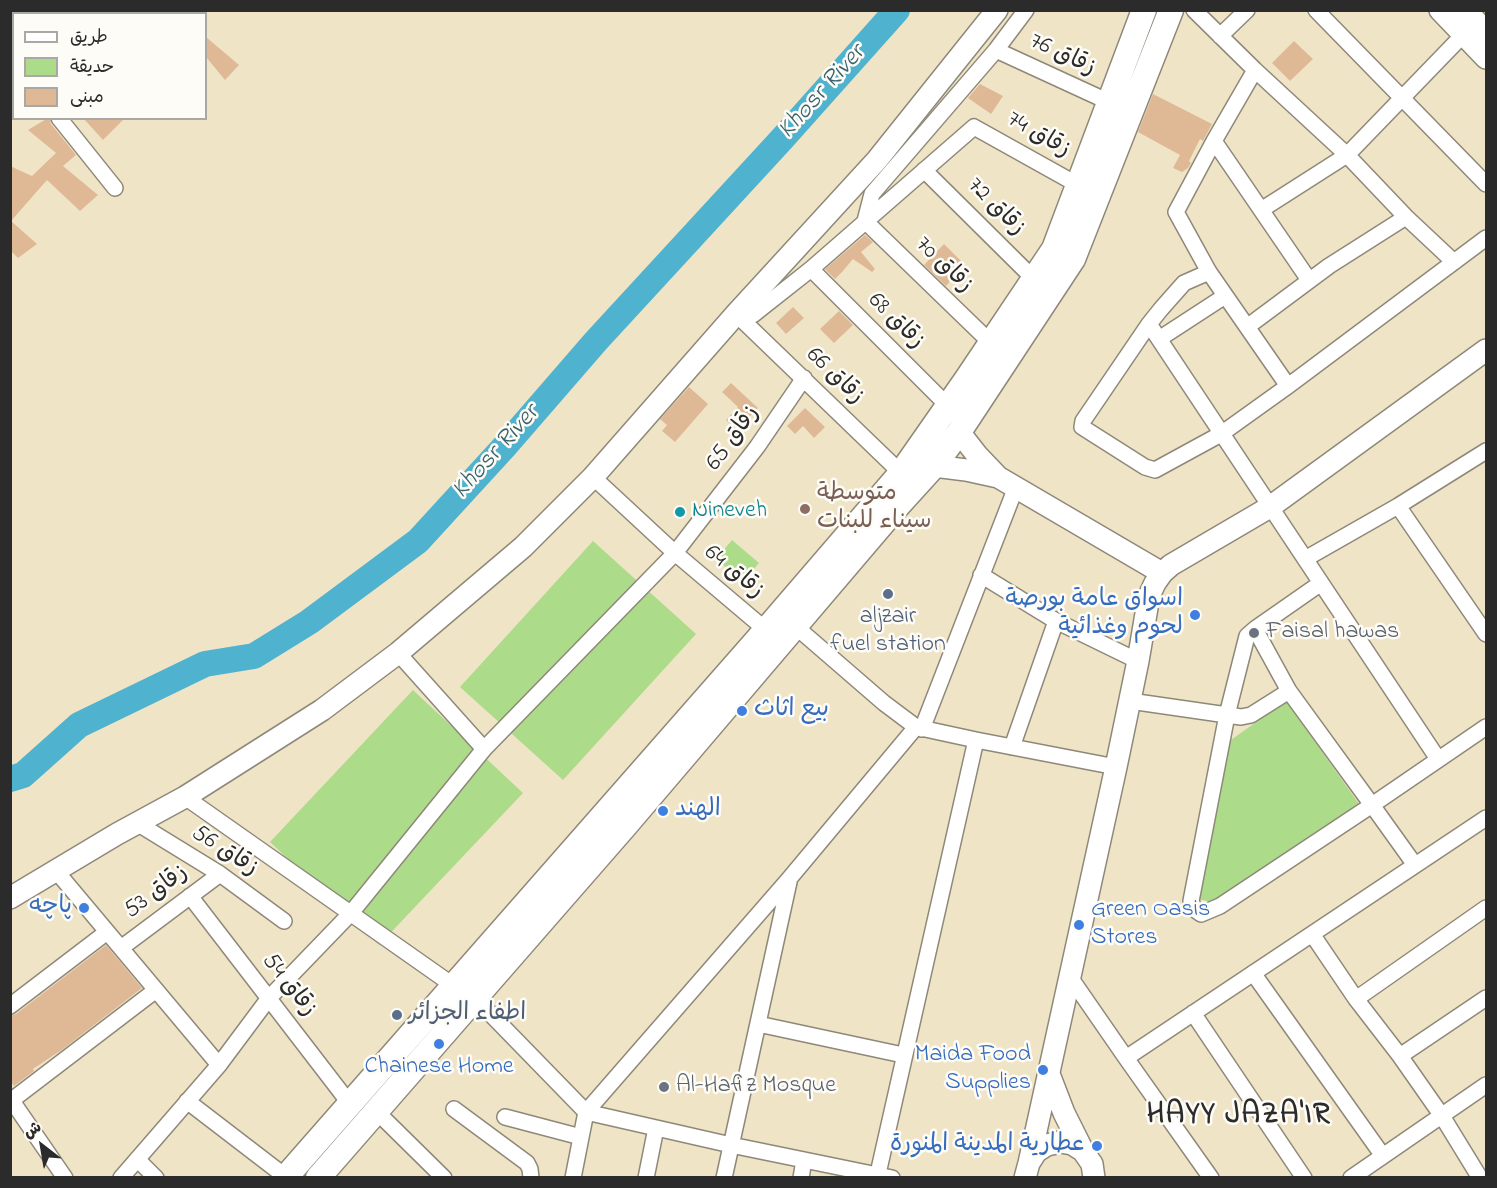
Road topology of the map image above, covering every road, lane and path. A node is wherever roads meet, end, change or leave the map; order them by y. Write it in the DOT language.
graph roads {
  1 [pos="997,10"];
  2 [pos="1026,10"];
  3 [pos="1144,10"];
  4 [pos="1171,10"];
  5 [pos="1194,10"];
  6 [pos="1247,10"];
  7 [pos="1316,10"];
  8 [pos="1440,10"];
  9 [pos="1466,10"];
  10 [pos="1486,32"];
  11 [pos="1463,35"];
  12 [pos="1220,36"];
  13 [pos="996,50"];
  14 [pos="1486,58"];
  15 [pos="1255,70"];
  16 [pos="1402,98"];
  17 [pos="1109,102"];
  18 [pos="61,120"];
  19 [pos="1214,141"];
  20 [pos="1347,155"];
  21 [pos="924,170"];
  22 [pos="1486,184"];
  23 [pos="1078,185"];
  24 [pos="116,188"];
  25 [pos="1261,210"];
  26 [pos="1406,217"];
  27 [pos="865,221"];
  28 [pos="1486,238"];
  29 [pos="1454,262"];
  30 [pos="811,269"];
  31 [pos="1209,272"];
  32 [pos="1034,279"];
  33 [pos="1309,280"];
  34 [pos="1226,296"];
  35 [pos="736,314"];
  36 [pos="1149,324"];
  37 [pos="1247,327"];
  38 [pos="1159,339"];
  39 [pos="991,344"];
  40 [pos="1486,350"];
  41 [pos="804,378"];
  42 [pos="1288,386"];
  43 [pos="948,406"];
  44 [pos="959,432"];
  45 [pos="1221,434"];
  46 [pos="1486,451"];
  47 [pos="934,466"];
  48 [pos="901,473"];
  49 [pos="593,477"];
  50 [pos="1007,482"];
  51 [pos="1398,506"];
  52 [pos="1270,507"];
  53 [pos="675,554"];
  54 [pos="1305,559"];
  55 [pos="1162,573"];
  56 [pos="981,575"];
  57 [pos="1321,583"];
  58 [pos="1056,621"];
  59 [pos="795,626"];
  60 [pos="1256,629"];
  61 [pos="766,630"];
  62 [pos="1486,634"];
  63 [pos="398,653"];
  64 [pos="1138,661"];
  65 [pos="1289,691"];
  66 [pos="1130,701"];
  67 [pos="1227,715"];
  68 [pos="1486,727"];
  69 [pos="919,728"];
  70 [pos="976,740"];
  71 [pos="1012,747"];
  72 [pos="484,749"];
  73 [pos="1438,759"];
  74 [pos="1116,767"];
  75 [pos="185,797"];
  76 [pos="1372,805"];
  77 [pos="1486,818"];
  78 [pos="137,823"];
  79 [pos="1415,865"];
  80 [pos="57,872"];
  81 [pos="220,874"];
  82 [pos="789,879"];
  83 [pos="190,896"];
  84 [pos="10,898"];
  85 [pos="1486,908"];
  86 [pos="351,913"];
  87 [pos="284,921"];
  88 [pos="107,932"];
  89 [pos="1312,934"];
  90 [pos="121,948"];
  91 [pos="1253,973"];
  92 [pos="1070,977"];
  93 [pos="454,986"];
  94 [pos="156,990"];
  95 [pos="269,998"];
  96 [pos="475,998"];
  97 [pos="1486,998"];
  98 [pos="1356,999"];
  99 [pos="10,1006"];
  100 [pos="1193,1013"];
  101 [pos="758,1024"];
  102 [pos="903,1055"];
  103 [pos="1400,1056"];
  104 [pos="1126,1058"];
  105 [pos="219,1065"];
  106 [pos="1049,1073"];
  107 [pos="1486,1085"];
  108 [pos="11,1099"];
  109 [pos="187,1101"];
  110 [pos="350,1104"];
  111 [pos="454,1109"];
  112 [pos="376,1111"];
  113 [pos="586,1112"];
  114 [pos="1442,1116"];
  115 [pos="505,1117"];
  116 [pos="656,1128"];
  117 [pos="581,1137"];
  118 [pos="731,1145"];
  119 [pos="1383,1156"];
  120 [pos="137,1159"];
  121 [pos="804,1160"];
  122 [pos="1093,1167"];
  123 [pos="1027,1173"];
  124 [pos="440,1176"];
  125 [pos="882,1176"];
  126 [pos="285,1177"];
  127 [pos="1483,1177"];
  128 [pos="66,1178"];
  129 [pos="121,1178"];
  130 [pos="156,1178"];
  131 [pos="318,1178"];
  132 [pos="531,1178"];
  133 [pos="573,1178"];
  134 [pos="646,1178"];
  135 [pos="724,1178"];
  136 [pos="801,1178"];
  137 [pos="1211,1178"];
  138 [pos="1304,1178"];
  139 [pos="1352,1178"];
  1 -- 35 [label="street"];
  2 -- 13 [label="street"];
  3 -- 17 [label="main road"];
  4 -- 44 [label="main road"];
  5 -- 12 [label="street"];
  6 -- 12 [label="street"];
  7 -- 16 [label="street"];
  8 -- 11 [label="street"];
  9 -- 10 [label="street"];
  11 -- 14 [label="street"];
  11 -- 16 [label="street"];
  12 -- 15 [label="street"];
  13 -- 17 [label="street, زقاق 76"];
  13 -- 27 [label="street"];
  15 -- 19 [label="street"];
  15 -- 20 [label="street"];
  16 -- 20 [label="street"];
  16 -- 22 [label="street"];
  17 -- 23 [label="main road"];
  18 -- 24 [label="street"];
  19 -- 25 [label="street"];
  19 -- 31 [label="street"];
  20 -- 25 [label="street"];
  20 -- 26 [label="street"];
  21 -- 23 [label="street, زقاق 74"];
  21 -- 27 [label="street"];
  21 -- 32 [label="street, زقاق 72"];
  23 -- 32 [label="main road"];
  25 -- 33 [label="street"];
  26 -- 29 [label="street"];
  26 -- 33 [label="street"];
  27 -- 30 [label="street"];
  27 -- 39 [label="street, زقاق 70"];
  28 -- 29 [label="street"];
  29 -- 42 [label="street"];
  30 -- 35 [label="street"];
  30 -- 43 [label="street, زقاق 68"];
  31 -- 34 [label="street"];
  31 -- 36 [label="street"];
  32 -- 39 [label="main road"];
  33 -- 37 [label="street"];
  34 -- 37 [label="street"];
  34 -- 38 [label="street"];
  35 -- 41 [label="street, زقاق 66"];
  35 -- 49 [label="street"];
  36 -- 38 [label="street"];
  36 -- 45 [label="street"];
  37 -- 42 [label="street"];
  38 -- 45 [label="street"];
  39 -- 43 [label="main road"];
  40 -- 52 [label="street"];
  41 -- 48 [label="street, زقاق 66"];
  41 -- 53 [label="street, زقاق 65"];
  42 -- 45 [label="street"];
  43 -- 48 [label="main road"];
  44 -- 47 [label="main road"];
  44 -- 50 [label="street"];
  45 -- 52 [label="street"];
  46 -- 51 [label="street"];
  47 -- 50 [label="street"];
  47 -- 59 [label="main road"];
  48 -- 61 [label="main road"];
  49 -- 53 [label="street, زقاق 64"];
  49 -- 63 [label="street"];
  50 -- 55 [label="street"];
  50 -- 56 [label="street"];
  51 -- 54 [label="street"];
  51 -- 62 [label="street"];
  52 -- 54 [label="street"];
  52 -- 55 [label="street"];
  53 -- 61 [label="street, زقاق 64"];
  53 -- 72 [label="street, زقاق 65"];
  54 -- 57 [label="street"];
  55 -- 64 [label="street"];
  56 -- 58 [label="street"];
  56 -- 69 [label="street"];
  57 -- 60 [label="street"];
  57 -- 73 [label="street"];
  58 -- 64 [label="street"];
  58 -- 71 [label="street"];
  59 -- 69 [label="street"];
  59 -- 96 [label="main road"];
  60 -- 65 [label="street"];
  60 -- 67 [label="street"];
  61 -- 93 [label="main road"];
  63 -- 72 [label="street"];
  63 -- 75 [label="street"];
  64 -- 66 [label="street"];
  65 -- 67 [label="street"];
  65 -- 76 [label="street"];
  66 -- 67 [label="street"];
  66 -- 74 [label="street"];
  67 -- 76 [label="street"];
  68 -- 73 [label="street"];
  69 -- 70 [label="street"];
  69 -- 82 [label="street"];
  70 -- 71 [label="street"];
  70 -- 102 [label="street"];
  71 -- 74 [label="street"];
  72 -- 86 [label="street, زقاق 65"];
  73 -- 76 [label="street"];
  74 -- 92 [label="street"];
  75 -- 78 [label="street"];
  75 -- 86 [label="street"];
  76 -- 79 [label="street"];
  77 -- 79 [label="street"];
  78 -- 80 [label="street"];
  78 -- 81 [label="street, زقاق 56"];
  79 -- 89 [label="street"];
  80 -- 84 [label="street"];
  80 -- 88 [label="street"];
  81 -- 83 [label="street, زقاق 53"];
  81 -- 87 [label="street, زقاق 56"];
  82 -- 101 [label="street"];
  82 -- 113 [label="street"];
  83 -- 90 [label="street, زقاق 53"];
  83 -- 95 [label="street, زقاق 54"];
  85 -- 98 [label="street"];
  86 -- 93 [label="street"];
  86 -- 95 [label="street, زقاق 65"];
  88 -- 90 [label="street"];
  88 -- 99 [label="street"];
  89 -- 91 [label="street"];
  89 -- 98 [label="street"];
  90 -- 94 [label="street"];
  91 -- 100 [label="street"];
  91 -- 119 [label="street"];
  92 -- 104 [label="street"];
  92 -- 106 [label="street"];
  93 -- 110 [label="main road"];
  94 -- 105 [label="street"];
  94 -- 108 [label="street"];
  95 -- 105 [label="street, زقاق 65"];
  95 -- 110 [label="street, زقاق 54"];
  96 -- 112 [label="main road"];
  96 -- 113 [label="street"];
  97 -- 103 [label="street"];
  98 -- 103 [label="street"];
  100 -- 104 [label="street"];
  100 -- 138 [label="street"];
  101 -- 102 [label="street"];
  101 -- 118 [label="street"];
  102 -- 125 [label="street"];
  103 -- 114 [label="street"];
  104 -- 137 [label="street"];
  105 -- 109 [label="street, زقاق 65"];
  106 -- 122 [label="street"];
  106 -- 123 [label="street"];
  107 -- 114 [label="street"];
  108 -- 128 [label="street"];
  109 -- 120 [label="street, زقاق 65"];
  109 -- 126 [label="street"];
  110 -- 126 [label="main road"];
  111 -- 132 [label="street"];
  112 -- 124 [label="street"];
  112 -- 131 [label="main road"];
  113 -- 116 [label="street"];
  113 -- 117 [label="street"];
  114 -- 119 [label="street"];
  114 -- 127 [label="street"];
  115 -- 117 [label="street"];
  116 -- 118 [label="street"];
  116 -- 134 [label="street"];
  117 -- 133 [label="street"];
  118 -- 121 [label="street"];
  118 -- 135 [label="street"];
  119 -- 139 [label="street"];
  120 -- 129 [label="street, زقاق 65"];
  120 -- 130 [label="street"];
  121 -- 125 [label="street"];
  121 -- 136 [label="street"];
  122 -- 123 [label="street"];
}
